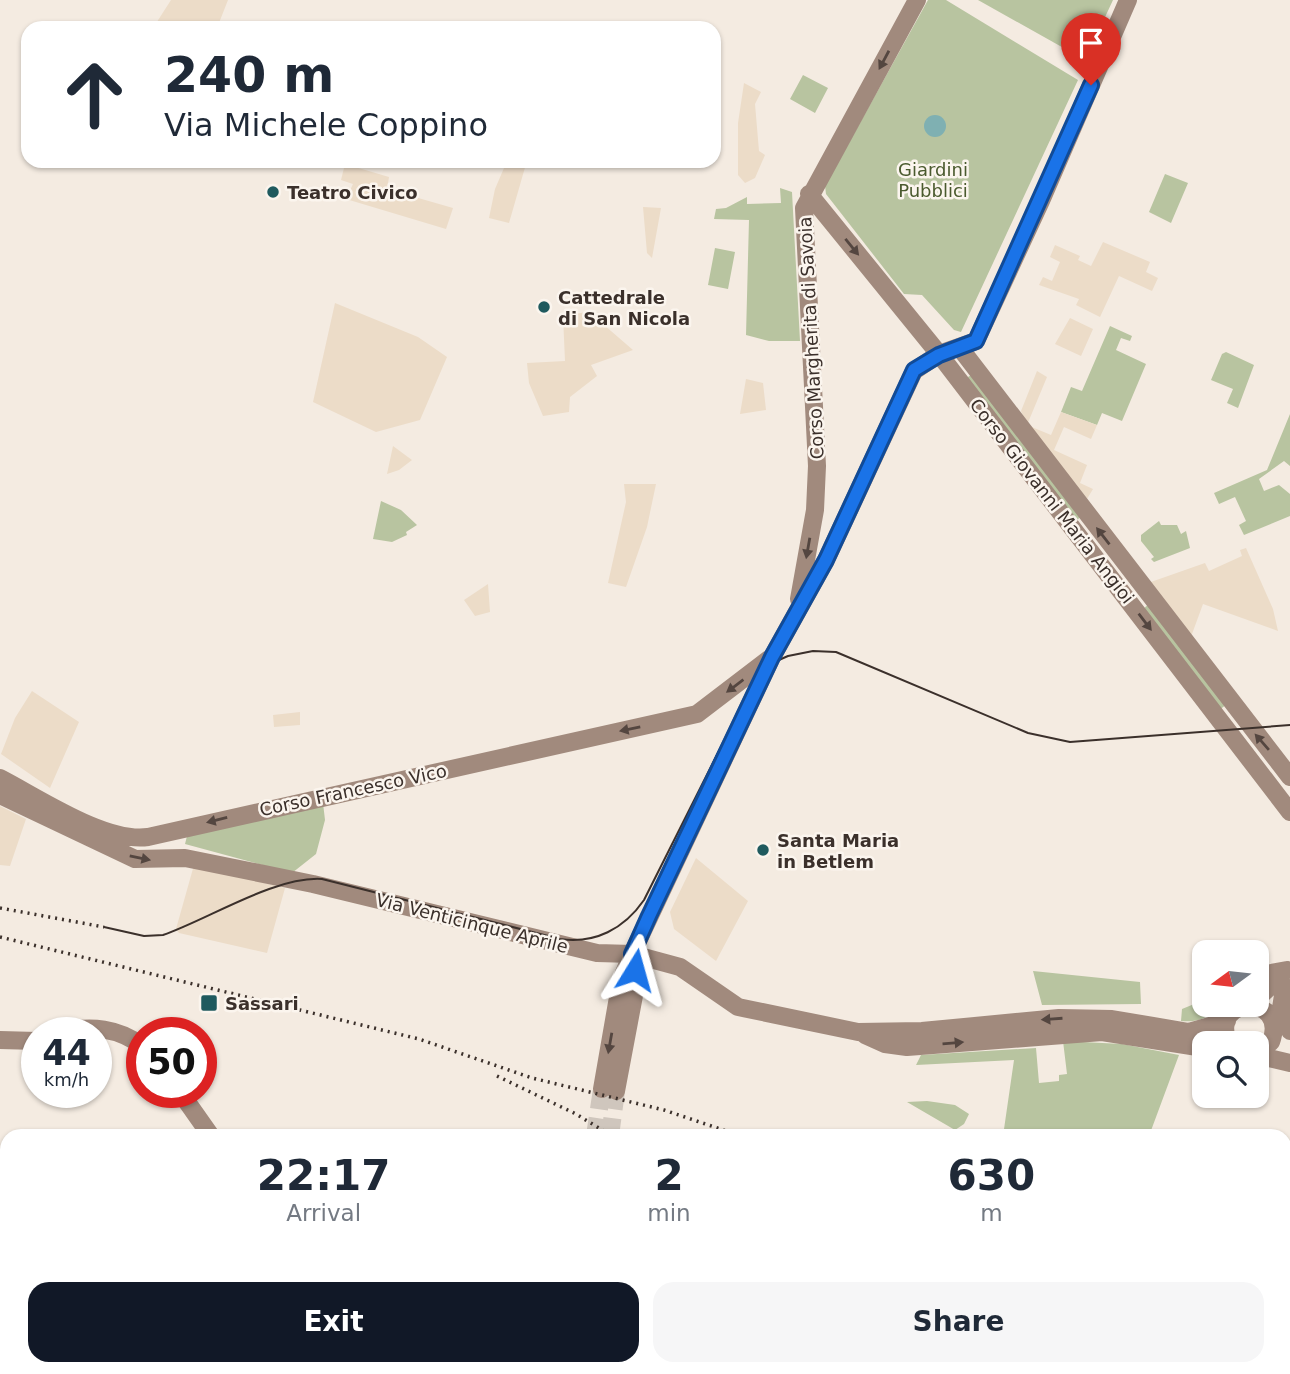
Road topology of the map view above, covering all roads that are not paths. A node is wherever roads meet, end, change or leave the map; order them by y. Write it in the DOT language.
graph roads {
  1 [pos="917,0"];
  2 [pos="1128,0"];
  3 [pos="809,194"];
  4 [pos="960,348"];
  5 [pos="939,355"];
  6 [pos="815,510"];
  7 [pos="844,520"];
  8 [pos="795,620"];
  9 [pos="772,657"];
  10 [pos="1290,777"];
  11 [pos="0,778"];
  12 [pos="0,795"];
  13 [pos="1290,812"];
  14 [pos="180,829"];
  15 [pos="180,858"];
  16 [pos="632,954"];
  17 [pos="1289,967"];
  18 [pos="1269,972"];
  19 [pos="1269,987"];
  20 [pos="1222,1017"];
  21 [pos="1282,1025"];
  22 [pos="1225,1031"];
  23 [pos="859,1032"];
  24 [pos="0,1040"];
  25 [pos="21,1041"];
  26 [pos="1269,1044"];
  27 [pos="1192,1046"];
  28 [pos="1269,1057"];
  29 [pos="1290,1063"];
  30 [pos="609,1090"];
  31 [pos="191,1108"];
  32 [pos="206,1129"];
  1 -- 3 [label="main road, Corso Margherita di Savoia, one-way"];
  2 -- 4 [label="main road"];
  3 -- 5 [label="main road, Corso Giovanni Maria Angioi, one-way"];
  3 -- 6 [label="main road, Corso Margherita di Savoia"];
  4 -- 5 [label="main road"];
  10 -- 4 [label="main road, Corso Giovanni Maria Angioi, one-way"];
  5 -- 7 [label="main road"];
  5 -- 13 [label="main road, Corso Giovanni Maria Angioi, one-way"];
  6 -- 7 [label="main road"];
  6 -- 8 [label="main road, Corso Margherita di Savoia, one-way"];
  7 -- 8 [label="main road"];
  8 -- 9 [label="main road"];
  9 -- 14 [label="main road, Corso Francesco Vico, one-way"];
  9 -- 16 [label="main road"];
  11 -- 14 [label="main road, Corso Francesco Vico"];
  12 -- 15 [label="main road, one-way"];
  14 -- 15 [label="main road"];
  15 -- 16 [label="main road, Via Venticinque Aprile"];
  16 -- 23 [label="main road, Via Venticinque Aprile"];
  16 -- 30 [label="main road"];
  17 -- 18 [label="main road"];
  17 -- 19 [label="main road"];
  17 -- 21 [label="main road"];
  20 -- 22 [label="main road"];
  20 -- 23 [label="main road, one-way"];
  21 -- 26 [label="main road"];
  23 -- 27 [label="main road, one-way"];
  24 -- 25 [label="main road"];
  28 -- 29 [label="main road"];
  31 -- 32 [label="main road"];
}
